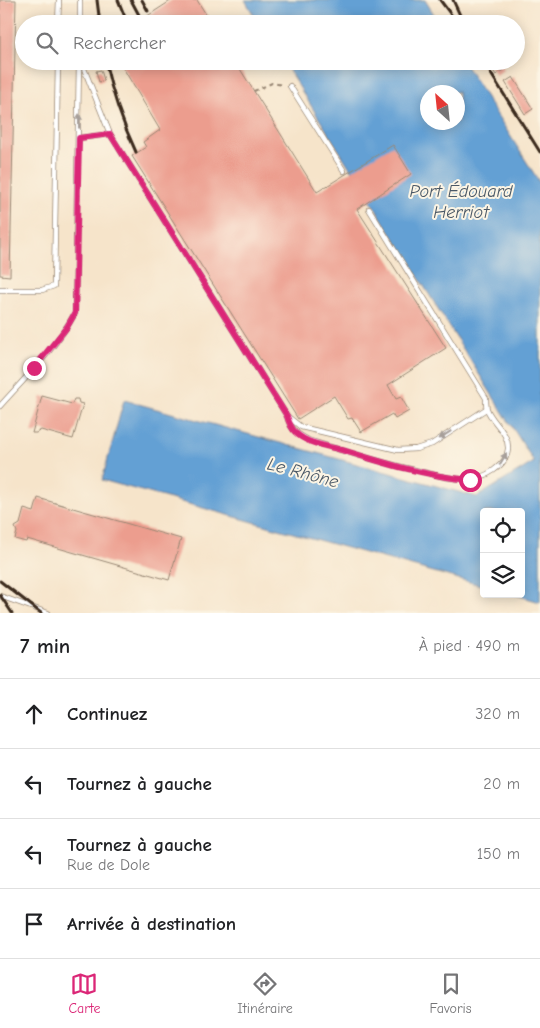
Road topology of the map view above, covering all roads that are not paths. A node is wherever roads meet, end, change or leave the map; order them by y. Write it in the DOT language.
graph roads {
  1 [pos="59,0"];
  2 [pos="80,0"];
  3 [pos="58,15"];
  4 [pos="80,15"];
  5 [pos="58,70"];
  6 [pos="80,70"];
  7 [pos="84,70"];
  8 [pos="290,86"];
  9 [pos="110,134"];
  10 [pos="79,138"];
  11 [pos="344,171"];
  12 [pos="369,209"];
  13 [pos="0,290"];
  14 [pos="0,406"];
  15 [pos="486,408"];
  16 [pos="287,416"];
  17 [pos="0,596"];
  18 [pos="48,613"];
  1 -- 3 [label="lane"];
  2 -- 4 [label="lane"];
  5 -- 13 [label="lane"];
  10 -- 6 [label="lane, one-way"];
  7 -- 9 [label="lane"];
  8 -- 11 [label="lane"];
  9 -- 10 [label="lane"];
  9 -- 16 [label="lane"];
  10 -- 14 [label="lane"];
  12 -- 15 [label="lane"];
  15 -- 16 [label="lane, one-way"];
  16 -- 15 [label="lane, one-way"];
  17 -- 18 [label="lane"];
}
